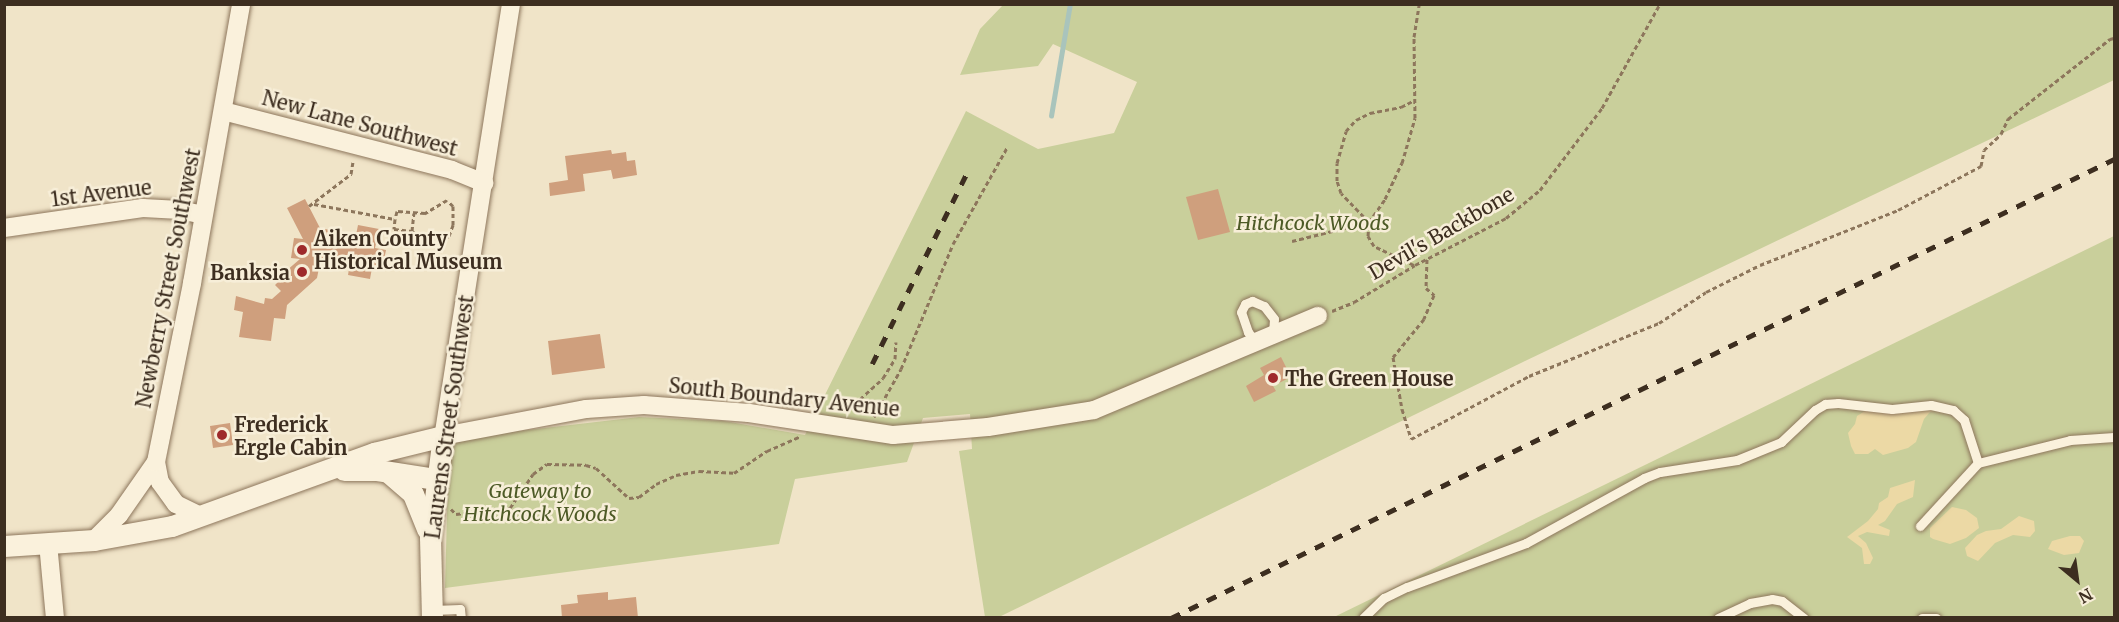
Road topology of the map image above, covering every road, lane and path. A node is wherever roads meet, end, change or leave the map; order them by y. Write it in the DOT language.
graph roads {
  1 [pos="241,4"];
  2 [pos="511,4"];
  3 [pos="1419,4"];
  4 [pos="1660,4"];
  5 [pos="2115,38"];
  6 [pos="1415,100"];
  7 [pos="223,111"];
  8 [pos="1008,146"];
  9 [pos="353,162"];
  10 [pos="484,183"];
  11 [pos="314,204"];
  12 [pos="309,206"];
  13 [pos="414,213"];
  14 [pos="203,215"];
  15 [pos="395,219"];
  16 [pos="1369,222"];
  17 [pos="4,228"];
  18 [pos="412,231"];
  19 [pos="1292,241"];
  20 [pos="1427,259"];
  21 [pos="1415,265"];
  22 [pos="1318,316"];
  23 [pos="1273,334"];
  24 [pos="896,342"];
  25 [pos="1256,342"];
  26 [pos="823,410"];
  27 [pos="804,431"];
  28 [pos="866,432"];
  29 [pos="443,436"];
  30 [pos="2115,437"];
  31 [pos="156,462"];
  32 [pos="1978,463"];
  33 [pos="331,471"];
  34 [pos="388,472"];
  35 [pos="436,479"];
  36 [pos="445,502"];
  37 [pos="201,516"];
  38 [pos="1920,526"];
  39 [pos="430,537"];
  40 [pos="94,540"];
  41 [pos="48,543"];
  42 [pos="4,546"];
  43 [pos="432,614"];
  44 [pos="55,618"];
  45 [pos="461,618"];
  46 [pos="1363,618"];
  47 [pos="1718,618"];
  48 [pos="1804,618"];
  49 [pos="1922,618"];
  50 [pos="1936,618"];
  1 -- 7 [label="street, Newberry Street Southwest"];
  2 -- 10 [label="street, Laurens Street Southwest"];
  3 -- 6 [label="path"];
  4 -- 20 [label="path, Devil's Backbone"];
  5 -- 20 [label="path"];
  6 -- 16 [label="path"];
  6 -- 16 [label="path"];
  7 -- 10 [label="street, New Lane Southwest"];
  7 -- 14 [label="street, Newberry Street Southwest"];
  8 -- 28 [label="path"];
  9 -- 11 [label="path"];
  10 -- 29 [label="street, Laurens Street Southwest"];
  11 -- 12 [label="path"];
  11 -- 15 [label="path"];
  13 -- 15 [label="path"];
  13 -- 18 [label="path"];
  13 -- 18 [label="path"];
  14 -- 17 [label="street, 1st Avenue"];
  14 -- 31 [label="street, Newberry Street Southwest"];
  15 -- 18 [label="path"];
  16 -- 19 [label="path"];
  16 -- 21 [label="path"];
  20 -- 21 [label="path, Devil's Backbone"];
  21 -- 22 [label="path, Devil's Backbone"];
  22 -- 23 [label="street, South Boundary Avenue"];
  23 -- 25 [label="street, South Boundary Avenue"];
  23 -- 25 [label="lane"];
  24 -- 26 [label="path"];
  25 -- 28 [label="street, South Boundary Avenue"];
  27 -- 36 [label="path"];
  28 -- 29 [label="street, South Boundary Avenue"];
  29 -- 33 [label="street"];
  29 -- 35 [label="street, Laurens Street Southwest"];
  30 -- 32 [label="lane"];
  31 -- 37 [label="street"];
  31 -- 40 [label="street, Newberry Street Southwest"];
  32 -- 38 [label="lane"];
  32 -- 46 [label="lane"];
  33 -- 34 [label="street"];
  33 -- 37 [label="street"];
  34 -- 35 [label="street"];
  34 -- 39 [label="street"];
  35 -- 39 [label="street, Laurens Street Southwest"];
  37 -- 40 [label="street"];
  39 -- 43 [label="street, Laurens Street Southwest"];
  40 -- 41 [label="street"];
  41 -- 42 [label="street"];
  41 -- 44 [label="street"];
  43 -- 45 [label="lane"];
  47 -- 48 [label="lane"];
  49 -- 50 [label="lane"];
}
